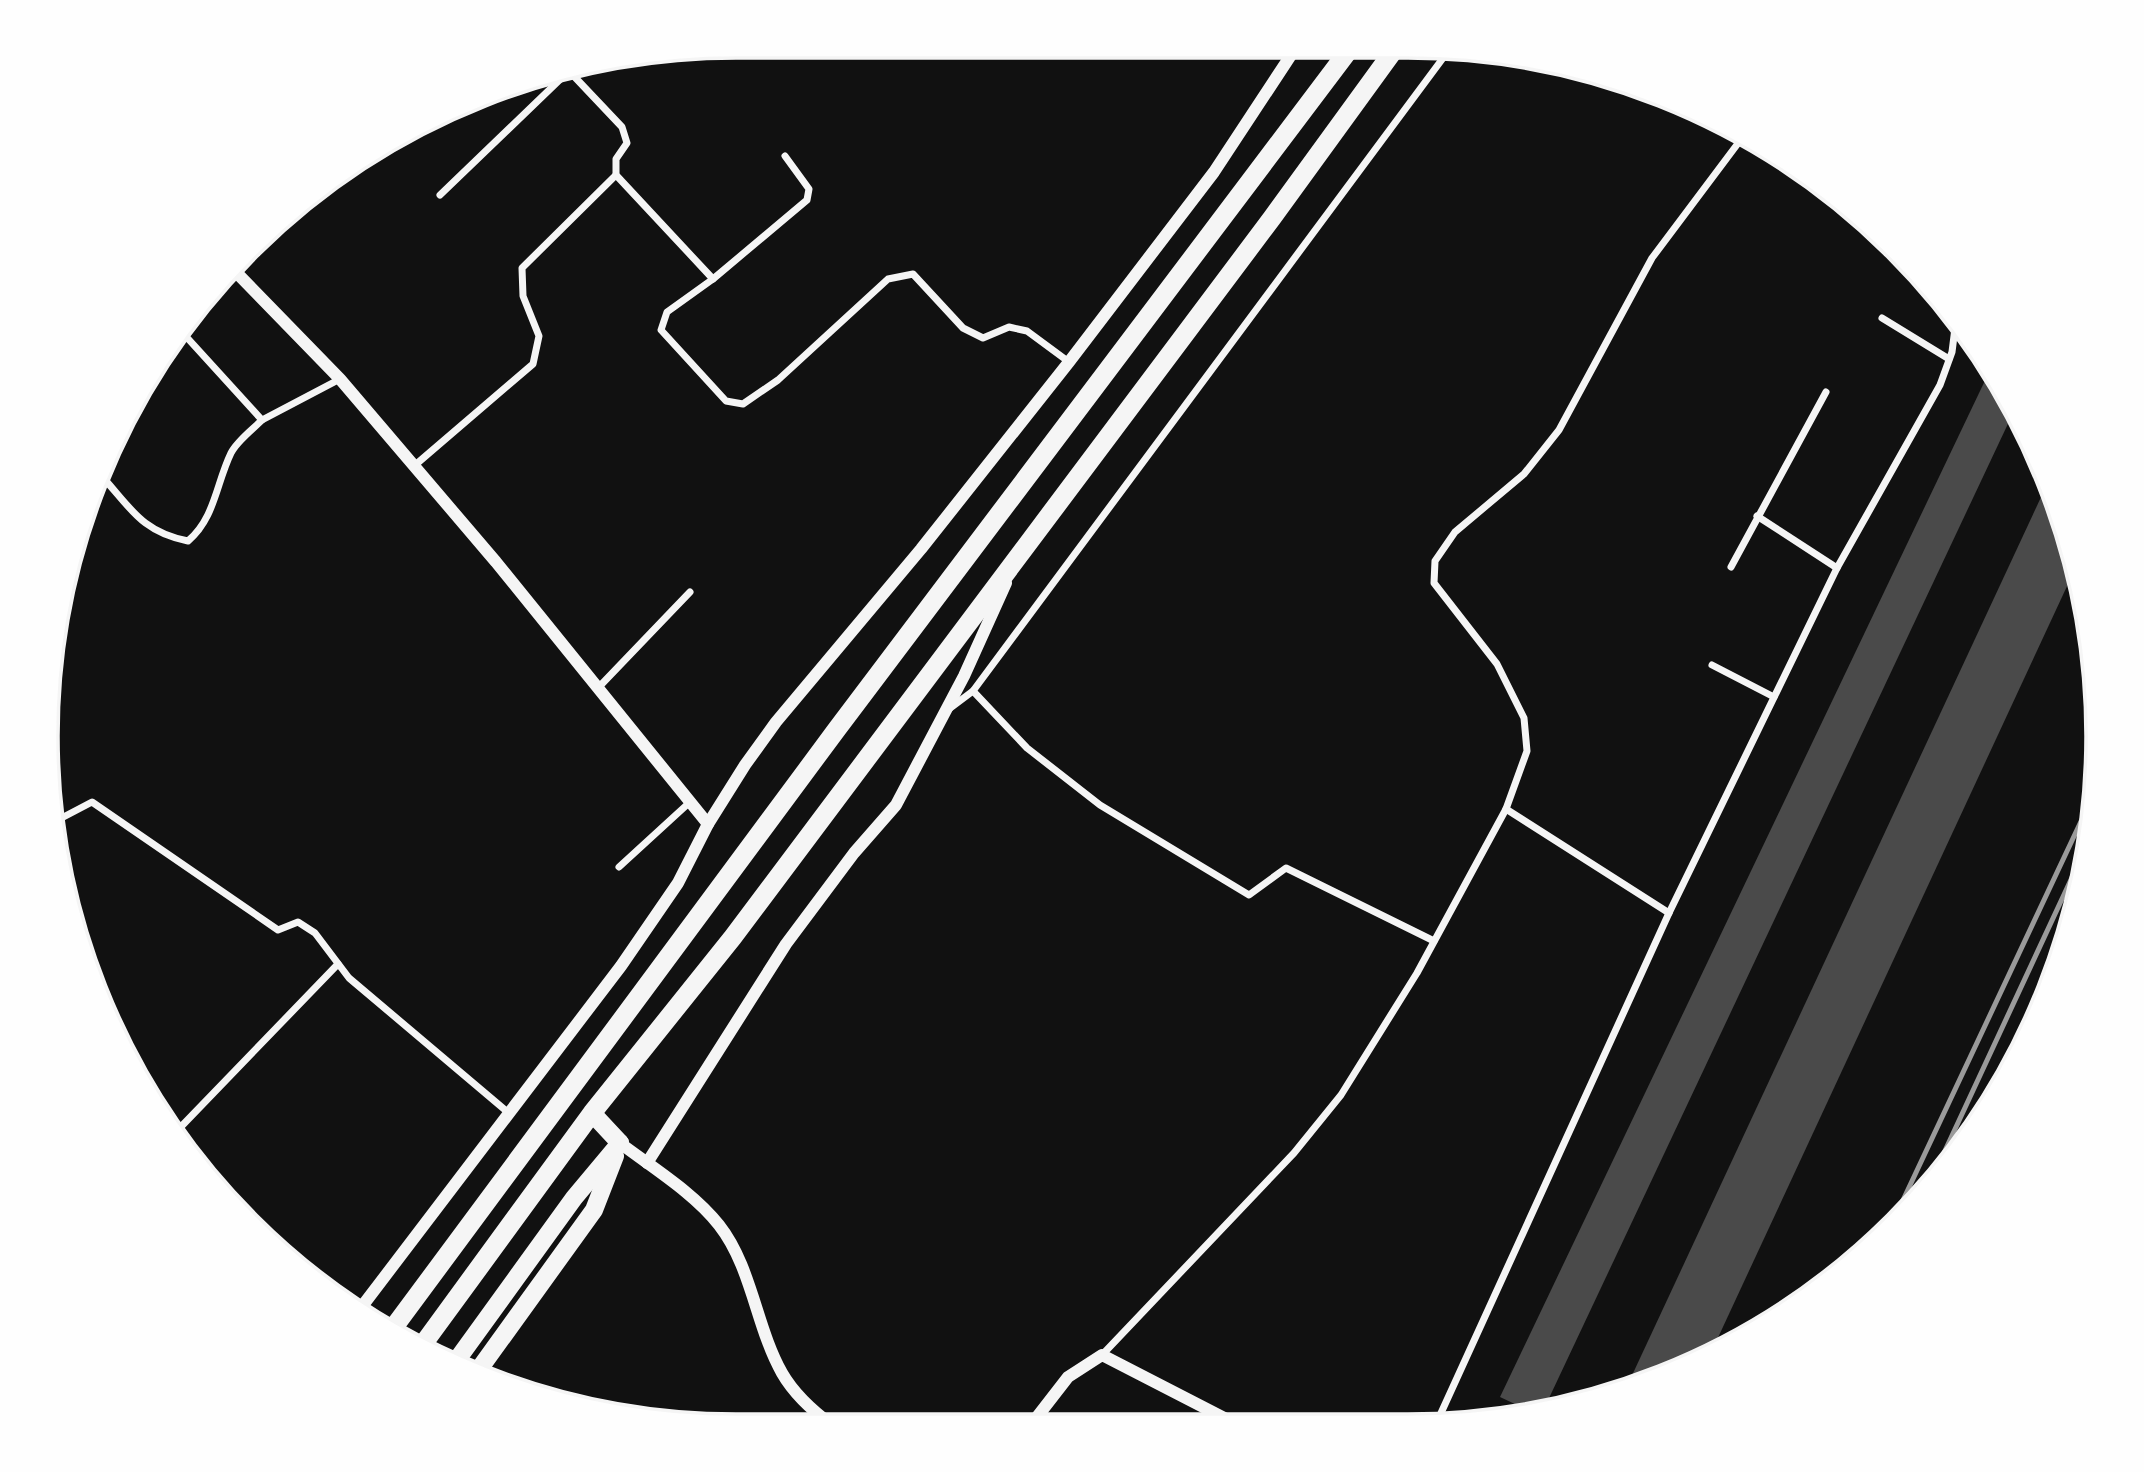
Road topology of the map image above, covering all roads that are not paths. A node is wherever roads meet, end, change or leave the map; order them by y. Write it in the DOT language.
graph roads {
  1 [pos="1289,58"];
  2 [pos="1343,58"];
  3 [pos="1388,58"];
  4 [pos="1442,59"];
  5 [pos="578,77"];
  6 [pos="558,82"];
  7 [pos="1738,144"];
  8 [pos="785,156"];
  9 [pos="616,175"];
  10 [pos="440,195"];
  11 [pos="239,275"];
  12 [pos="713,279"];
  13 [pos="1882,318"];
  14 [pos="1954,333"];
  15 [pos="187,338"];
  16 [pos="1949,359"];
  17 [pos="1069,362"];
  18 [pos="340,379"];
  19 [pos="1826,392"];
  20 [pos="262,420"];
  21 [pos="414,466"];
  22 [pos="107,483"];
  23 [pos="1757,516"];
  24 [pos="1020,554"];
  25 [pos="1731,567"];
  26 [pos="1837,568"];
  27 [pos="690,592"];
  28 [pos="1712,665"];
  29 [pos="598,688"];
  30 [pos="973,691"];
  31 [pos="1774,697"];
  32 [pos="945,711"];
  33 [pos="690,802"];
  34 [pos="1506,809"];
  35 [pos="63,817"];
  36 [pos="708,824"];
  37 [pos="619,867"];
  38 [pos="1670,913"];
  39 [pos="1434,942"];
  40 [pos="338,964"];
  41 [pos="592,1113"];
  42 [pos="511,1115"];
  43 [pos="182,1126"];
  44 [pos="620,1143"];
  45 [pos="647,1163"];
  46 [pos="365,1304"];
  47 [pos="397,1323"];
  48 [pos="427,1339"];
  49 [pos="1102,1354"];
  50 [pos="460,1355"];
  51 [pos="482,1365"];
  52 [pos="1441,1413"];
  53 [pos="818,1414"];
  54 [pos="1039,1414"];
  55 [pos="1217,1414"];
  1 -- 17 [label="street"];
  2 -- 47 [label="highway"];
  3 -- 24 [label="highway"];
  4 -- 30 [label="street"];
  5 -- 9 [label="street"];
  6 -- 10 [label="street"];
  7 -- 34 [label="street"];
  8 -- 12 [label="street"];
  9 -- 12 [label="street"];
  9 -- 21 [label="street"];
  11 -- 18 [label="street"];
  12 -- 17 [label="street"];
  13 -- 16 [label="street"];
  14 -- 16 [label="street"];
  15 -- 20 [label="street"];
  16 -- 26 [label="street"];
  17 -- 36 [label="street"];
  18 -- 20 [label="street"];
  18 -- 21 [label="street"];
  19 -- 23 [label="street"];
  20 -- 22 [label="street"];
  21 -- 29 [label="street"];
  23 -- 25 [label="street"];
  23 -- 26 [label="street"];
  24 -- 32 [label="street"];
  24 -- 41 [label="highway"];
  26 -- 31 [label="street"];
  27 -- 29 [label="street"];
  28 -- 31 [label="street"];
  29 -- 33 [label="street"];
  30 -- 32 [label="street"];
  30 -- 39 [label="street"];
  31 -- 38 [label="street"];
  32 -- 45 [label="street"];
  33 -- 36 [label="street"];
  33 -- 37 [label="street"];
  34 -- 38 [label="street"];
  34 -- 39 [label="street"];
  35 -- 40 [label="street"];
  36 -- 42 [label="street"];
  38 -- 52 [label="street"];
  39 -- 49 [label="street"];
  40 -- 42 [label="street"];
  40 -- 43 [label="street"];
  41 -- 44 [label="main road"];
  41 -- 48 [label="highway"];
  42 -- 46 [label="street"];
  44 -- 45 [label="street"];
  44 -- 50 [label="main road"];
  44 -- 51 [label="main road"];
  45 -- 53 [label="street"];
  49 -- 54 [label="street"];
  49 -- 55 [label="street"];
}
